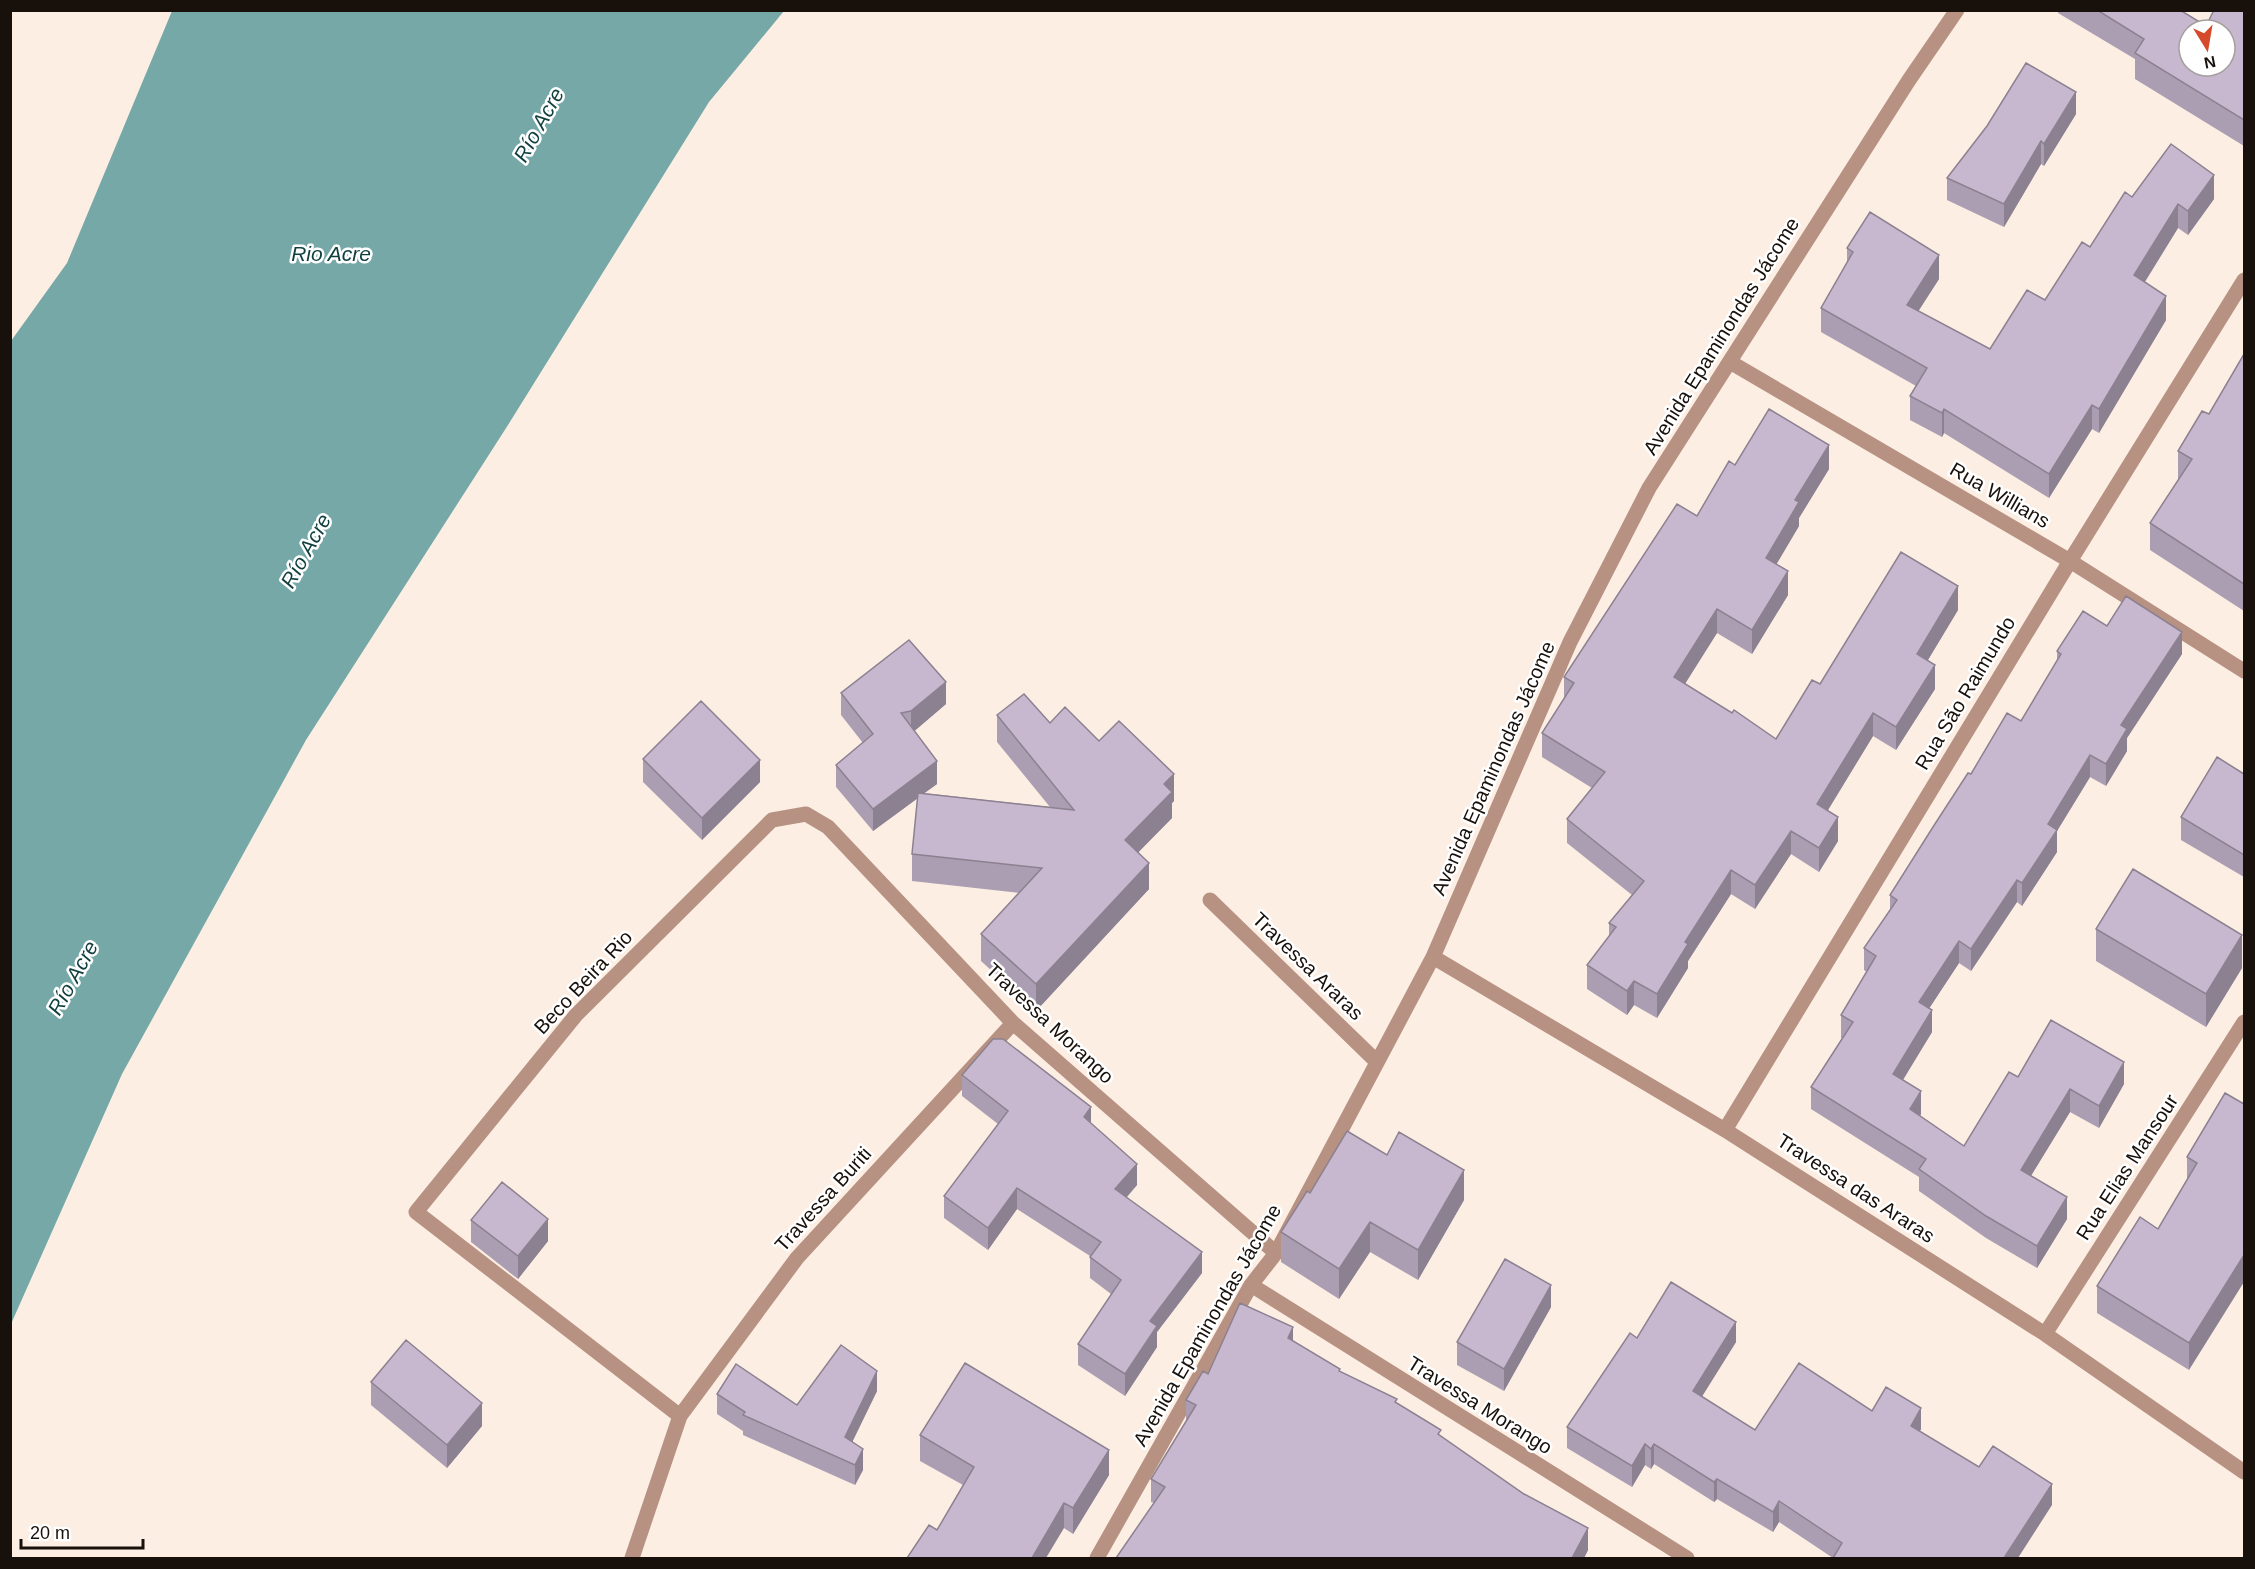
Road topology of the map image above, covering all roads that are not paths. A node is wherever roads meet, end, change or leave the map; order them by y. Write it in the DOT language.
graph roads {
  1 [pos="1957,10"];
  2 [pos="2244,280"];
  3 [pos="1730,362"];
  4 [pos="2070,561"];
  5 [pos="2244,670"];
  6 [pos="806,814"];
  7 [pos="1209,900"];
  8 [pos="1433,957"];
  9 [pos="2244,1022"];
  10 [pos="1013,1023"];
  11 [pos="1376,1061"];
  12 [pos="1725,1130"];
  13 [pos="1276,1253"];
  14 [pos="1251,1285"];
  15 [pos="2045,1334"];
  16 [pos="680,1416"];
  17 [pos="2244,1472"];
  18 [pos="632,1558"];
  19 [pos="1096,1558"];
  20 [pos="1687,1558"];
  1 -- 3 [label="street, Avenida Epaminondas Jácome"];
  2 -- 4 [label="street, Rua São Raimundo"];
  3 -- 4 [label="street, Rua Willians"];
  3 -- 8 [label="street, Avenida Epaminondas Jácome"];
  4 -- 5 [label="street, Rua Willians"];
  4 -- 12 [label="street, Rua São Raimundo"];
  6 -- 10 [label="street, Travessa Morango"];
  6 -- 16 [label="street, Beco Beira Rio"];
  7 -- 11 [label="street, Travessa Araras"];
  8 -- 11 [label="street, Avenida Epaminondas Jácome"];
  8 -- 12 [label="street, Travessa das Araras"];
  9 -- 15 [label="street, Rua Elias Mansour"];
  10 -- 13 [label="street, Travessa Morango"];
  10 -- 16 [label="street, Travessa Buriti"];
  11 -- 13 [label="street, Avenida Epaminondas Jácome"];
  12 -- 15 [label="street, Travessa das Araras"];
  13 -- 14 [label="street, Avenida Epaminondas Jácome"];
  14 -- 19 [label="street, Avenida Epaminondas Jácome"];
  14 -- 20 [label="street, Travessa Morango"];
  15 -- 17 [label="street, Travessa das Araras"];
  16 -- 18 [label="street, Travessa Buriti"];
}
